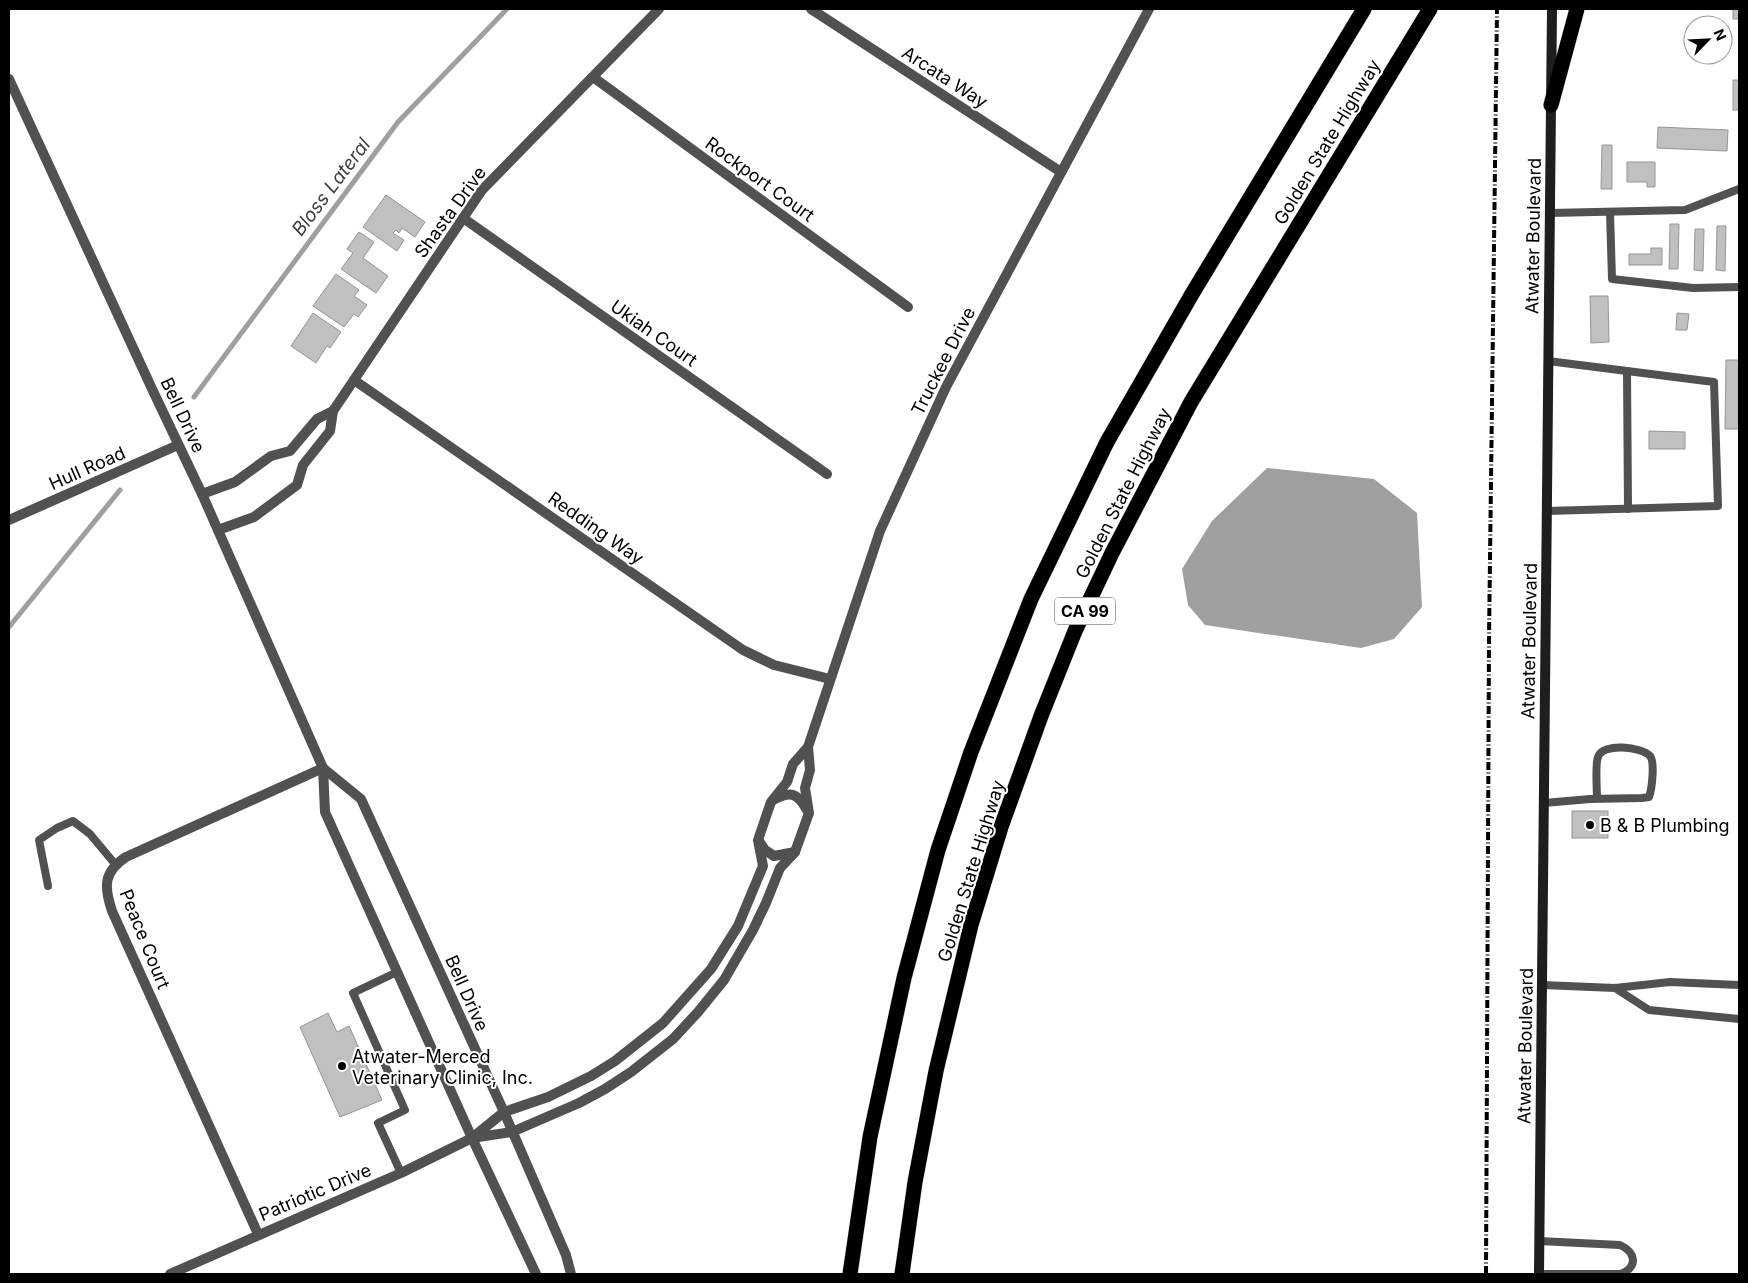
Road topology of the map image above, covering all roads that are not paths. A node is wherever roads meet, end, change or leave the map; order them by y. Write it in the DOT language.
graph roads {
  1 [pos="659,9"];
  2 [pos="811,9"];
  3 [pos="1149,9"];
  4 [pos="1364,9"];
  5 [pos="1552,9"];
  6 [pos="1577,9"];
  7 [pos="1429,10"];
  8 [pos="593,77"];
  9 [pos="9,79"];
  10 [pos="1551,105"];
  11 [pos="1061,172"];
  12 [pos="1739,189"];
  13 [pos="1610,212"];
  14 [pos="1550,214"];
  15 [pos="462,218"];
  16 [pos="1739,287"];
  17 [pos="908,308"];
  18 [pos="1548,361"];
  19 [pos="1627,371"];
  20 [pos="354,380"];
  21 [pos="333,411"];
  22 [pos="178,445"];
  23 [pos="290,451"];
  24 [pos="304,465"];
  25 [pos="827,474"];
  26 [pos="202,494"];
  27 [pos="1628,508"];
  28 [pos="1547,511"];
  29 [pos="9,520"];
  30 [pos="218,530"];
  31 [pos="830,679"];
  32 [pos="808,747"];
  33 [pos="323,768"];
  34 [pos="1597,799"];
  35 [pos="771,802"];
  36 [pos="1544,803"];
  37 [pos="809,813"];
  38 [pos="758,840"];
  39 [pos="795,852"];
  40 [pos="115,864"];
  41 [pos="48,886"];
  42 [pos="725,947"];
  43 [pos="737,957"];
  44 [pos="397,972"];
  45 [pos="1542,984"];
  46 [pos="1739,985"];
  47 [pos="1616,988"];
  48 [pos="1739,1018"];
  49 [pos="642,1040"];
  50 [pos="652,1056"];
  51 [pos="504,1112"];
  52 [pos="512,1132"];
  53 [pos="472,1138"];
  54 [pos="401,1173"];
  55 [pos="258,1234"];
  56 [pos="1539,1242"];
  57 [pos="170,1274"];
  58 [pos="536,1274"];
  59 [pos="571,1274"];
  60 [pos="850,1274"];
  61 [pos="902,1274"];
  62 [pos="1539,1274"];
  1 -- 8 [label="street, Shasta Drive"];
  2 -- 11 [label="street, Arcata Way"];
  3 -- 11 [label="street, Truckee Drive"];
  4 -- 60 [label="highway, Golden State Highway / CA 99"];
  5 -- 10 [label="main road, Atwater Boulevard"];
  6 -- 10 [label="highway"];
  7 -- 61 [label="highway, Golden State Highway / CA 99"];
  8 -- 15 [label="street, Shasta Drive"];
  8 -- 17 [label="street, Rockport Court"];
  9 -- 22 [label="street, Bell Drive"];
  10 -- 14 [label="main road, Atwater Boulevard"];
  11 -- 31 [label="street, Truckee Drive"];
  12 -- 13 [label="lane"];
  13 -- 14 [label="lane"];
  13 -- 16 [label="lane"];
  14 -- 18 [label="main road, Atwater Boulevard"];
  15 -- 20 [label="street, Shasta Drive"];
  15 -- 25 [label="street, Ukiah Court"];
  18 -- 19 [label="lane"];
  18 -- 28 [label="main road, Atwater Boulevard"];
  19 -- 27 [label="lane"];
  19 -- 27 [label="lane"];
  20 -- 21 [label="street, Shasta Drive"];
  20 -- 31 [label="street, Redding Way"];
  21 -- 23 [label="street, Shasta Drive"];
  21 -- 24 [label="street, Shasta Drive"];
  22 -- 26 [label="street, Bell Drive"];
  22 -- 29 [label="street, Hull Road"];
  23 -- 24 [label="street"];
  23 -- 26 [label="street"];
  24 -- 30 [label="street, Shasta Drive"];
  26 -- 30 [label="street, Bell Drive"];
  27 -- 28 [label="lane"];
  28 -- 36 [label="main road, Atwater Boulevard"];
  30 -- 33 [label="street, Bell Drive"];
  31 -- 32 [label="street, Truckee Drive"];
  32 -- 35 [label="street, Truckee Drive"];
  32 -- 37 [label="street, Truckee Drive"];
  33 -- 40 [label="street"];
  33 -- 44 [label="street, Bell Drive"];
  33 -- 51 [label="street, Bell Drive"];
  34 -- 34 [label="lane"];
  34 -- 36 [label="lane"];
  35 -- 37 [label="street"];
  35 -- 38 [label="street, Truckee Drive"];
  36 -- 45 [label="main road, Atwater Boulevard"];
  37 -- 39 [label="street, Truckee Drive"];
  38 -- 39 [label="street"];
  38 -- 42 [label="street, Truckee Drive"];
  39 -- 43 [label="street, Truckee Drive"];
  40 -- 41 [label="lane"];
  40 -- 55 [label="street, Peace Court"];
  42 -- 43 [label="street"];
  42 -- 49 [label="street, Truckee Drive"];
  43 -- 50 [label="street, Truckee Drive"];
  44 -- 53 [label="street, Bell Drive"];
  44 -- 54 [label="lane"];
  45 -- 47 [label="lane"];
  45 -- 56 [label="main road, Atwater Boulevard"];
  46 -- 47 [label="lane"];
  47 -- 48 [label="lane"];
  49 -- 50 [label="street"];
  49 -- 51 [label="street, Truckee Drive"];
  50 -- 52 [label="street, Truckee Drive"];
  51 -- 52 [label="street, Bell Drive"];
  51 -- 53 [label="street, Truckee Drive"];
  52 -- 53 [label="street, Truckee Drive"];
  52 -- 59 [label="street, Bell Drive"];
  53 -- 54 [label="street, Patriotic Drive"];
  53 -- 58 [label="street, Bell Drive"];
  54 -- 55 [label="street, Patriotic Drive"];
  55 -- 57 [label="street, Patriotic Drive"];
  56 -- 62 [label="main road, Atwater Boulevard"];
  56 -- 62 [label="lane"];
}
